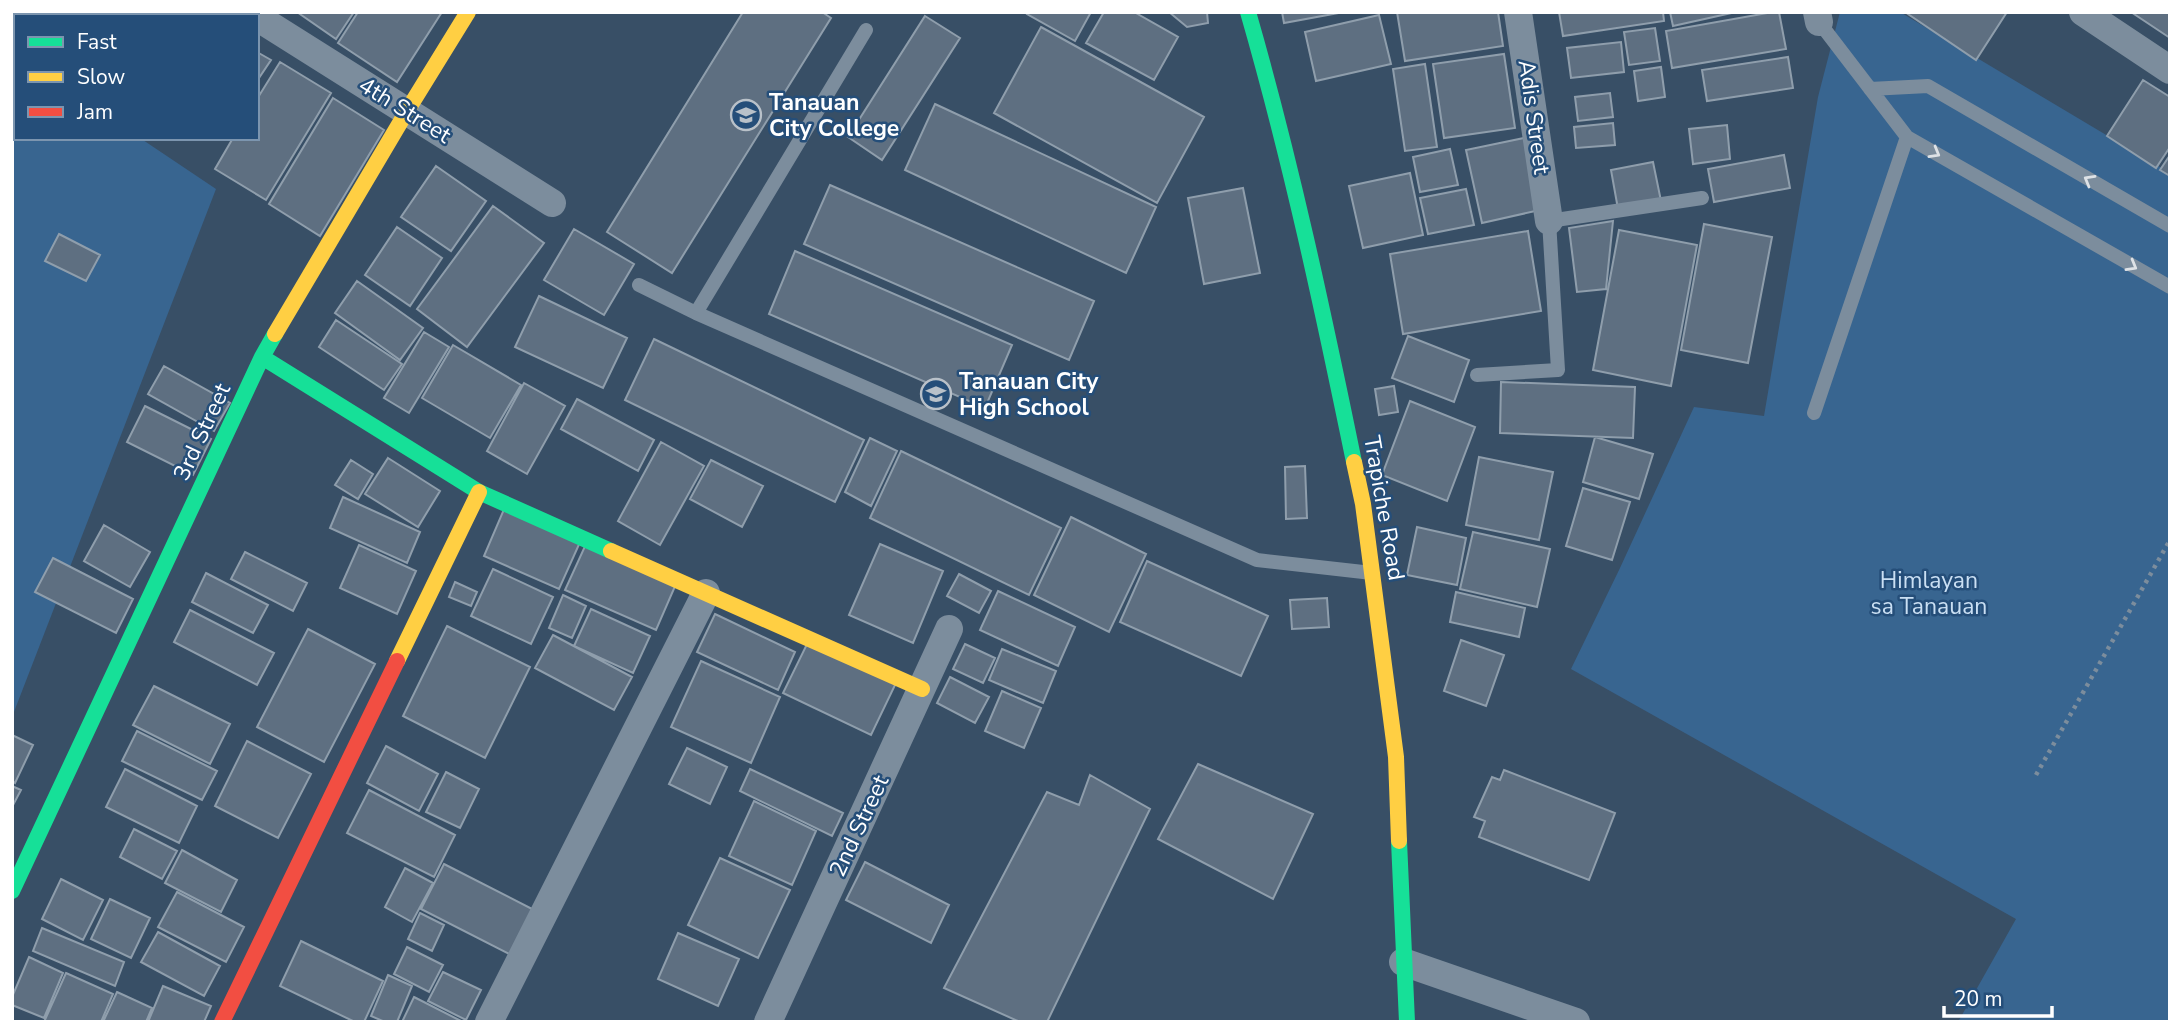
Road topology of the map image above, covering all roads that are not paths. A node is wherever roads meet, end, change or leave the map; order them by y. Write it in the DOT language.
graph roads {
  1 [pos="468,12"];
  2 [pos="1248,12"];
  3 [pos="1518,12"];
  4 [pos="2083,12"];
  5 [pos="1818,17"];
  6 [pos="259,19"];
  7 [pos="866,30"];
  8 [pos="2170,70"];
  9 [pos="1870,89"];
  10 [pos="407,111"];
  11 [pos="1907,137"];
  12 [pos="1702,198"];
  13 [pos="552,203"];
  14 [pos="1549,221"];
  15 [pos="2170,226"];
  16 [pos="639,285"];
  17 [pos="2170,287"];
  18 [pos="696,313"];
  19 [pos="262,358"];
  20 [pos="1477,374"];
  21 [pos="1814,413"];
  22 [pos="479,492"];
  23 [pos="1373,574"];
  24 [pos="706,593"];
  25 [pos="949,629"];
  26 [pos="922,689"];
  27 [pos="12,891"];
  28 [pos="1403,962"];
  29 [pos="222,1022"];
  30 [pos="489,1022"];
  31 [pos="768,1022"];
  32 [pos="1407,1022"];
  33 [pos="1576,1022"];
  1 -- 10 [label="street, 3rd Street"];
  2 -- 23 [label="street, Trapiche Road"];
  3 -- 14 [label="street, Adis Street"];
  4 -- 8 [label="street"];
  5 -- 9 [label="lane"];
  6 -- 10 [label="street, 4th Street"];
  7 -- 18 [label="lane"];
  9 -- 11 [label="lane"];
  15 -- 9 [label="lane, one-way"];
  10 -- 13 [label="street, 4th Street"];
  10 -- 19 [label="street, 3rd Street"];
  11 -- 17 [label="lane, one-way"];
  11 -- 21 [label="lane"];
  12 -- 14 [label="lane"];
  14 -- 20 [label="lane"];
  16 -- 18 [label="lane"];
  18 -- 23 [label="lane"];
  19 -- 22 [label="street"];
  19 -- 27 [label="street, 3rd Street"];
  22 -- 24 [label="street"];
  22 -- 29 [label="street"];
  23 -- 28 [label="street, Trapiche Road"];
  24 -- 26 [label="street"];
  24 -- 30 [label="street"];
  25 -- 26 [label="street, 2nd Street"];
  26 -- 31 [label="street, 2nd Street"];
  28 -- 32 [label="street, Trapiche Road"];
  28 -- 33 [label="street"];
}
